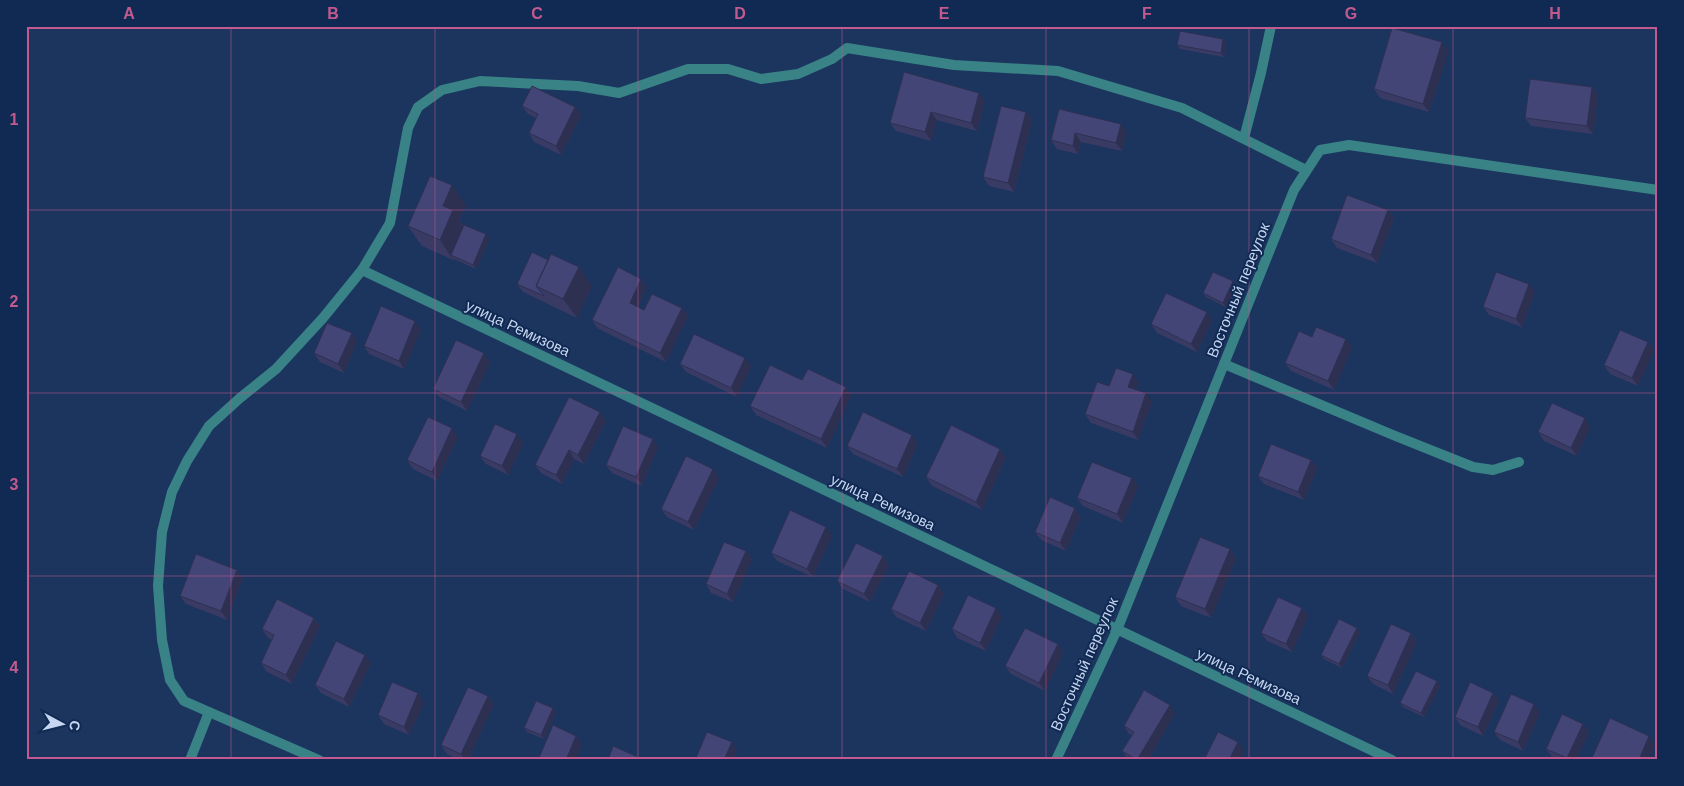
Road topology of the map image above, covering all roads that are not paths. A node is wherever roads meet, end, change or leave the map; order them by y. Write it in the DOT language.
graph roads {
  1 [pos="1271,26"];
  2 [pos="1244,138"];
  3 [pos="1306,170"];
  4 [pos="1658,190"];
  5 [pos="362,270"];
  6 [pos="1224,364"];
  7 [pos="1519,462"];
  8 [pos="1117,630"];
  9 [pos="209,712"];
  10 [pos="190,760"];
  11 [pos="319,760"];
  12 [pos="1056,760"];
  13 [pos="1392,760"];
  1 -- 2 [label="street"];
  2 -- 3 [label="street"];
  2 -- 5 [label="street"];
  3 -- 4 [label="street, Восточный переулок"];
  3 -- 6 [label="street, Восточный переулок"];
  5 -- 8 [label="street, улица Ремизова"];
  5 -- 9 [label="street"];
  6 -- 7 [label="street"];
  6 -- 8 [label="street, Восточный переулок"];
  8 -- 12 [label="street, Восточный переулок"];
  8 -- 13 [label="street, улица Ремизова"];
  9 -- 10 [label="street"];
  9 -- 11 [label="street"];
}
